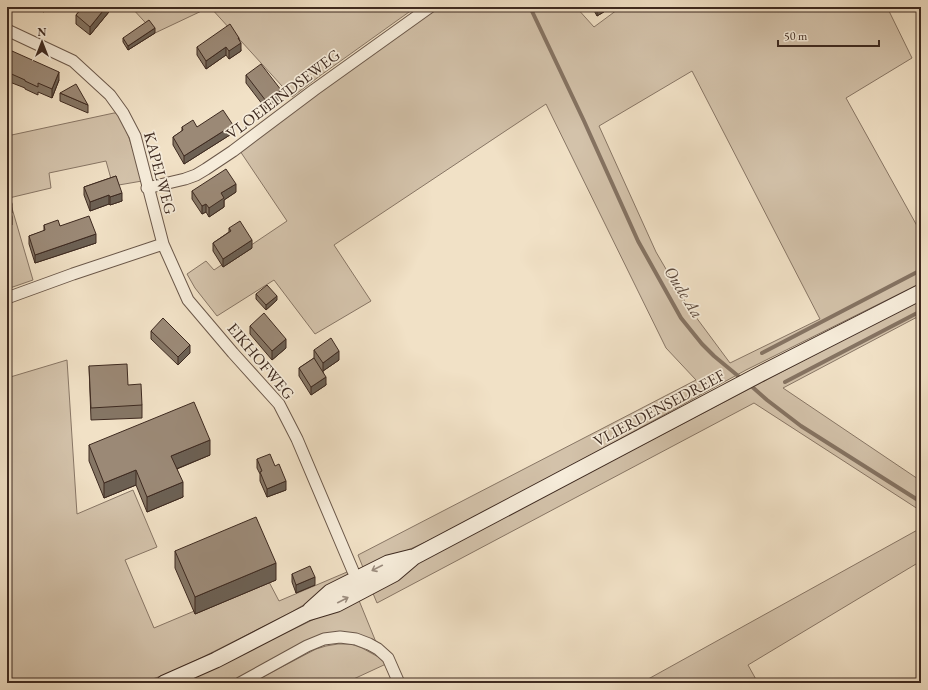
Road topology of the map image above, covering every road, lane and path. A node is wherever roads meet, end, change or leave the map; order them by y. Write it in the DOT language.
graph roads {
  1 [pos="430,7"];
  2 [pos="7,30"];
  3 [pos="148,188"];
  4 [pos="163,244"];
  5 [pos="921,292"];
  6 [pos="7,298"];
  7 [pos="353,571"];
  8 [pos="164,683"];
  9 [pos="240,683"];
  10 [pos="399,683"];
  1 -- 3 [label="street, VLOEIEINDSEWEG"];
  2 -- 3 [label="street, KAPELWEG"];
  3 -- 4 [label="street, KAPELWEG"];
  4 -- 6 [label="street"];
  4 -- 7 [label="street, EIKHOFWEG"];
  5 -- 8 [label="main road, VLIERDENSEDREEF"];
  9 -- 10 [label="street"];
}
